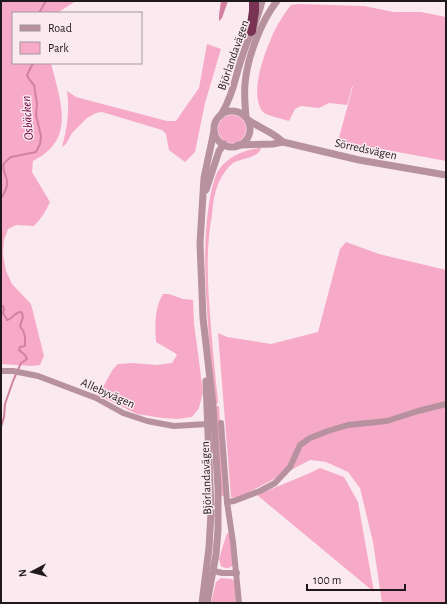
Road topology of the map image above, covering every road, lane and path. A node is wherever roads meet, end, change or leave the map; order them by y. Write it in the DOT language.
graph roads {
  1 [pos="254,1"];
  2 [pos="262,1"];
  3 [pos="277,1"];
  4 [pos="251,31"];
  5 [pos="221,114"];
  6 [pos="247,119"];
  7 [pos="214,131"];
  8 [pos="283,142"];
  9 [pos="224,144"];
  10 [pos="238,145"];
  11 [pos="446,176"];
  12 [pos="204,196"];
  13 [pos="1,371"];
  14 [pos="446,404"];
  15 [pos="214,423"];
  16 [pos="227,502"];
  17 [pos="210,571"];
  18 [pos="237,572"];
  19 [pos="202,603"];
  20 [pos="207,603"];
  21 [pos="239,603"];
  1 -- 4 [label="highway"];
  2 -- 4 [label="street, Björlandavägen"];
  3 -- 6 [label="street, Björlandavägen"];
  4 -- 5 [label="street, Björlandavägen"];
  5 -- 6 [label="street"];
  5 -- 7 [label="street"];
  6 -- 8 [label="street, Sörredsvägen"];
  6 -- 10 [label="street"];
  7 -- 9 [label="street"];
  7 -- 12 [label="street, Björlandavägen"];
  8 -- 10 [label="street, Sörredsvägen"];
  8 -- 11 [label="street, Sörredsvägen"];
  9 -- 10 [label="street"];
  9 -- 12 [label="street, Björlandavägen"];
  12 -- 15 [label="street, Björlandavägen"];
  13 -- 15 [label="street, Allebyvägen"];
  14 -- 16 [label="street"];
  15 -- 16 [label="street, Björlandavägen"];
  15 -- 17 [label="street, Björlandavägen"];
  16 -- 18 [label="street, Björlandavägen"];
  17 -- 18 [label="street"];
  17 -- 19 [label="street, Björlandavägen"];
  17 -- 20 [label="street, Björlandavägen"];
  18 -- 21 [label="street"];
}
